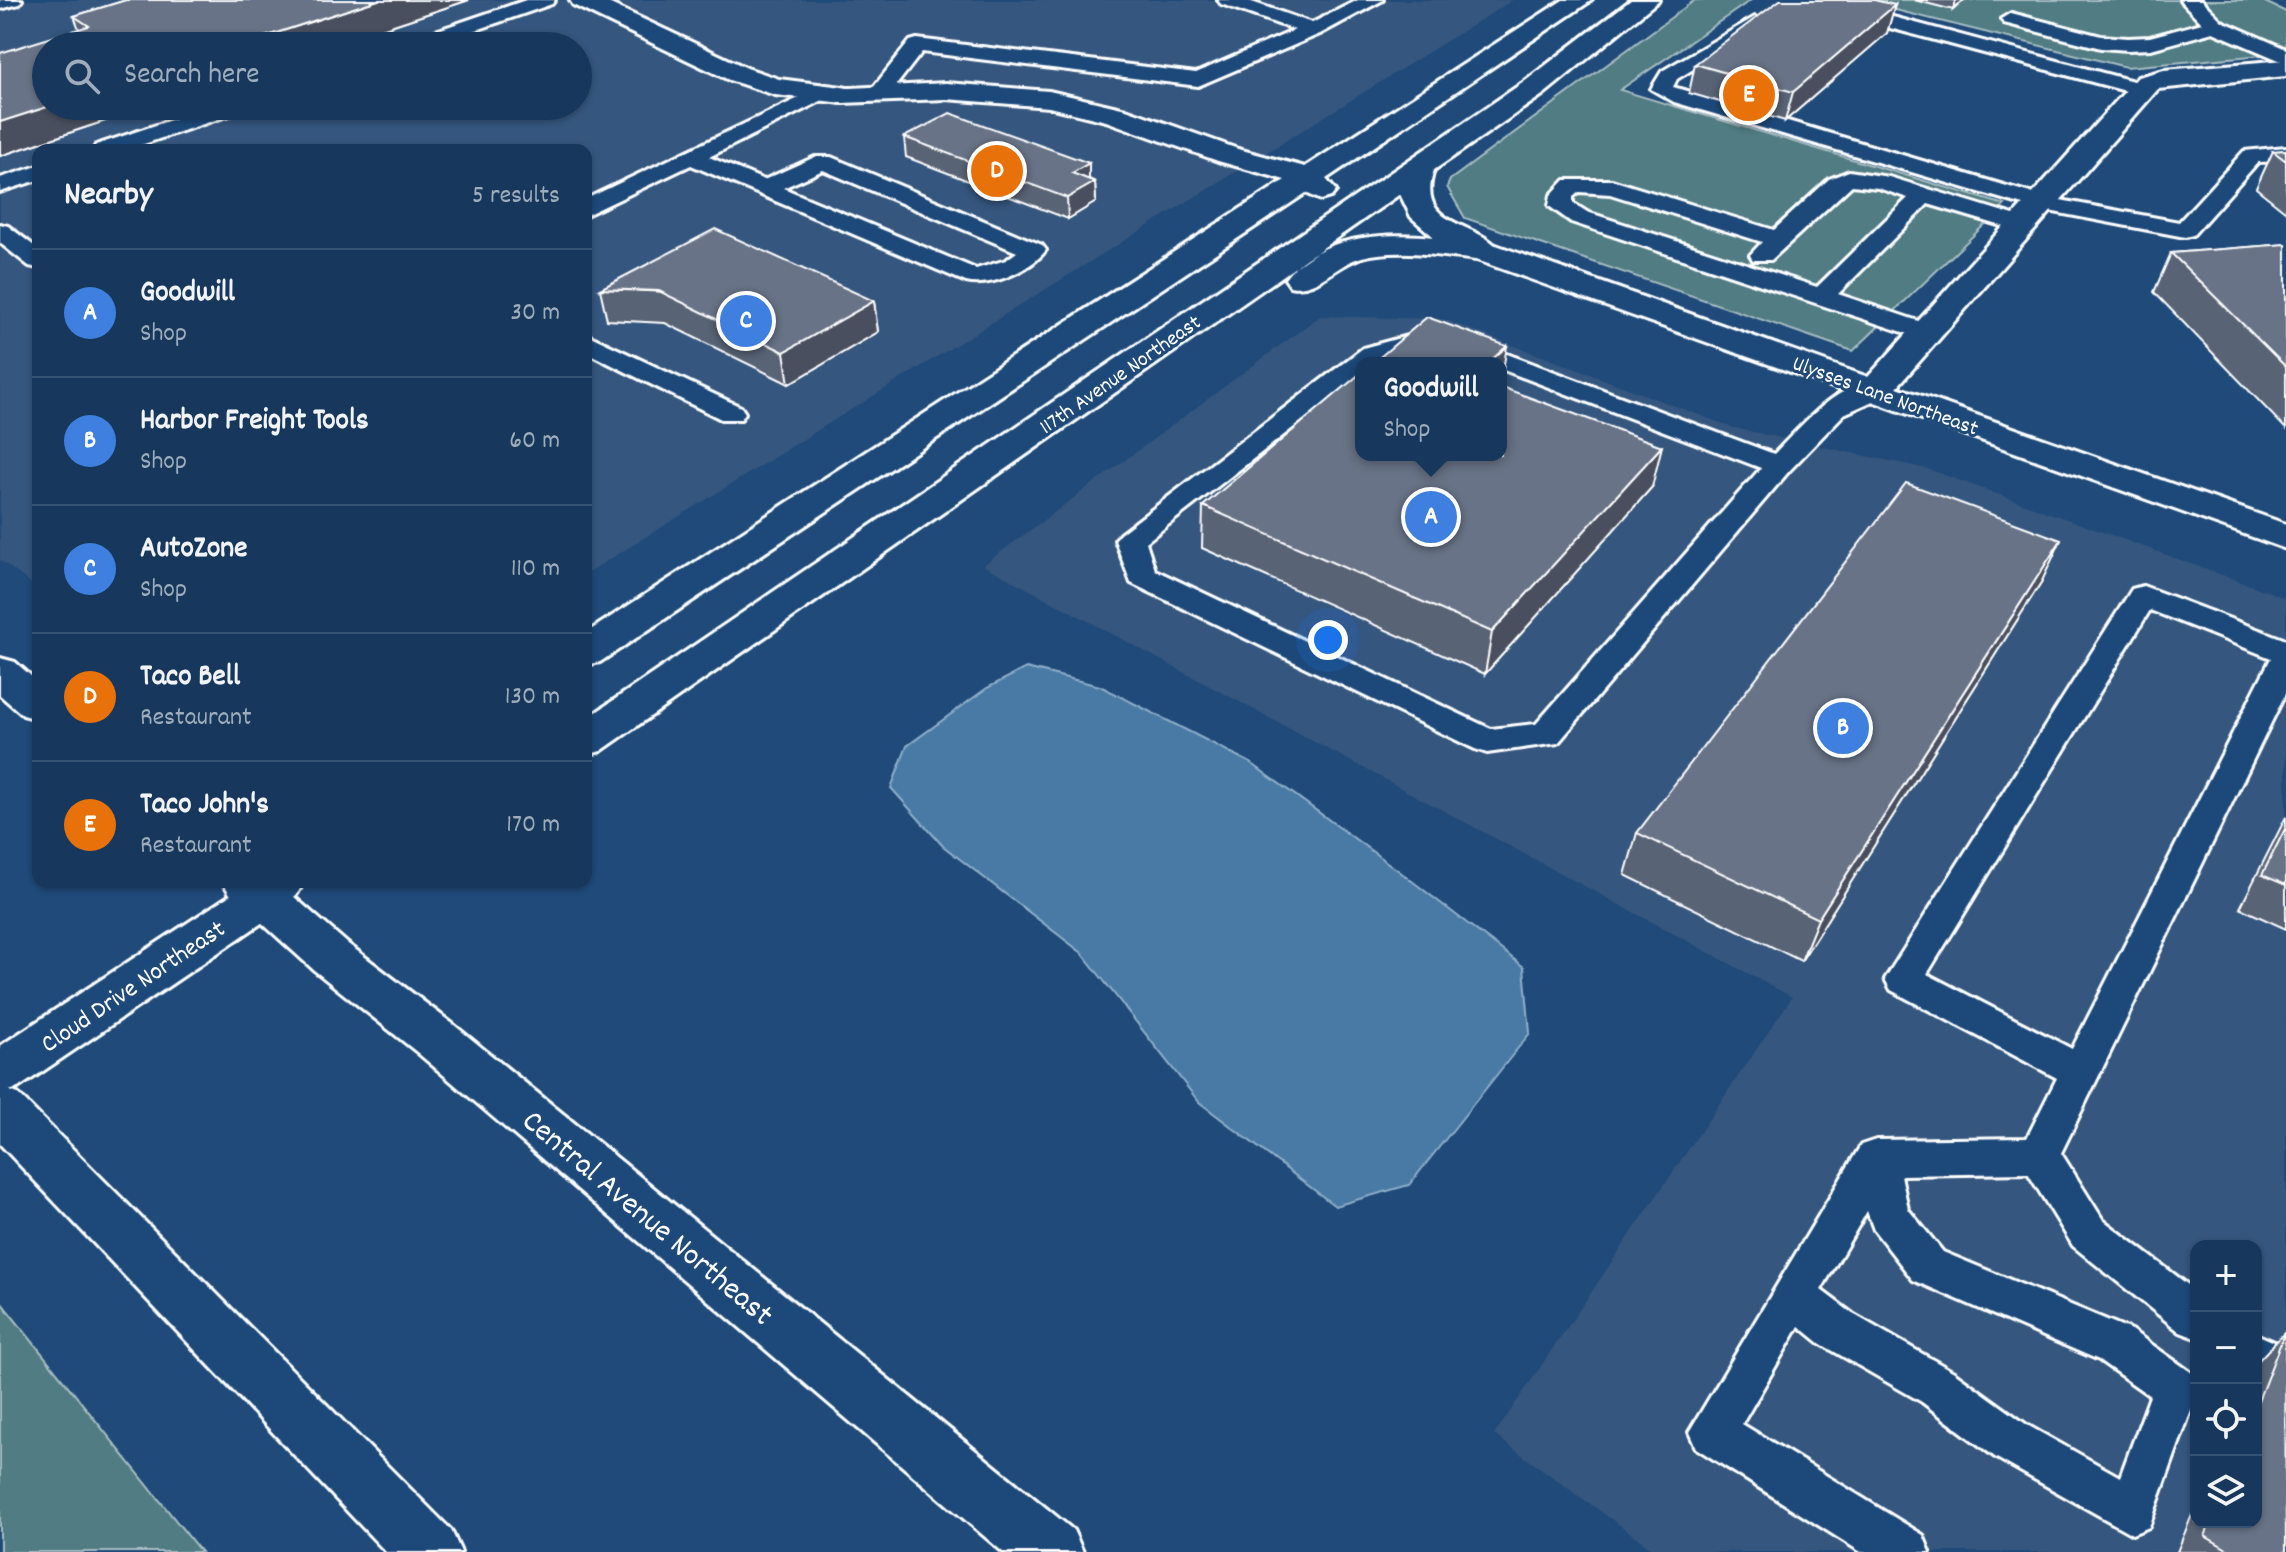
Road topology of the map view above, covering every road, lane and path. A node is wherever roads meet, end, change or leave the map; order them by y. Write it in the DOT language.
graph roads {
  1 [pos="12,0"];
  2 [pos="545,0"];
  3 [pos="582,0"];
  4 [pos="1228,0"];
  5 [pos="1373,0"];
  6 [pos="1580,0"];
  7 [pos="1647,0"];
  8 [pos="2030,0"];
  9 [pos="2190,0"];
  10 [pos="0,3"];
  11 [pos="1828,6"];
  12 [pos="1773,10"];
  13 [pos="2011,19"];
  14 [pos="2215,25"];
  15 [pos="1313,30"];
  16 [pos="451,32"];
  17 [pos="1982,47"];
  18 [pos="2286,57"];
  19 [pos="2286,68"];
  20 [pos="2141,89"];
  21 [pos="880,93"];
  22 [pos="832,94"];
  23 [pos="193,120"];
  24 [pos="122,144"];
  25 [pos="2286,154"];
  26 [pos="690,157"];
  27 [pos="1421,166"];
  28 [pos="32,175"];
  29 [pos="1309,179"];
  30 [pos="0,185"];
  31 [pos="766,187"];
  32 [pos="1924,195"];
  33 [pos="592,205"];
  34 [pos="2031,214"];
  35 [pos="0,231"];
  36 [pos="1226,234"];
  37 [pos="1778,239"];
  38 [pos="1485,252"];
  39 [pos="32,256"];
  40 [pos="1744,271"];
  41 [pos="1821,297"];
  42 [pos="1927,332"];
  43 [pos="592,345"];
  44 [pos="1368,357"];
  45 [pos="1492,357"];
  46 [pos="1507,362"];
  47 [pos="1355,367"];
  48 [pos="1127,368"];
  49 [pos="1875,390"];
  50 [pos="731,413"];
  51 [pos="1779,465"];
  52 [pos="2286,537"];
  53 [pos="592,648"];
  54 [pos="2286,652"];
  55 [pos="2286,660"];
  56 [pos="0,672"];
  57 [pos="32,700"];
  58 [pos="592,736"];
  59 [pos="271,888"];
  60 [pos="276,888"];
  61 [pos="2081,1072"];
  62 [pos="0,1073"];
  63 [pos="0,1109"];
  64 [pos="2039,1155"];
  65 [pos="1876,1158"];
  66 [pos="1794,1296"];
  67 [pos="2190,1313"];
  68 [pos="2262,1358"];
  69 [pos="2286,1371"];
  70 [pos="429,1552"];
  71 [pos="1051,1552"];
  72 [pos="1906,1552"];
  1 -- 10 [label="lane"];
  2 -- 16 [label="lane"];
  3 -- 22 [label="main road"];
  4 -- 15 [label="lane"];
  5 -- 15 [label="lane"];
  6 -- 29 [label="main road"];
  7 -- 27 [label="main road, 117th Avenue Northeast"];
  8 -- 13 [label="lane"];
  9 -- 14 [label="lane"];
  11 -- 17 [label="lane"];
  12 -- 34 [label="lane"];
  13 -- 14 [label="lane"];
  13 -- 17 [label="lane"];
  14 -- 18 [label="lane"];
  15 -- 21 [label="lane"];
  17 -- 20 [label="lane"];
  19 -- 20 [label="main road"];
  20 -- 34 [label="main road"];
  21 -- 22 [label="main road"];
  21 -- 29 [label="main road"];
  22 -- 26 [label="lane"];
  22 -- 36 [label="main road"];
  23 -- 24 [label="lane"];
  25 -- 34 [label="lane"];
  26 -- 31 [label="lane"];
  26 -- 33 [label="lane"];
  27 -- 38 [label="main road"];
  27 -- 48 [label="main road, 117th Avenue Northeast"];
  28 -- 30 [label="lane"];
  29 -- 36 [label="main road"];
  29 -- 48 [label="main road"];
  31 -- 31 [label="lane"];
  32 -- 34 [label="lane"];
  32 -- 37 [label="lane"];
  32 -- 41 [label="lane"];
  34 -- 42 [label="main road"];
  35 -- 39 [label="lane"];
  36 -- 53 [label="main road"];
  37 -- 40 [label="lane"];
  37 -- 40 [label="lane"];
  38 -- 48 [label="main road"];
  38 -- 49 [label="main road, Ulysses Lane Northeast"];
  40 -- 41 [label="lane"];
  41 -- 42 [label="lane"];
  42 -- 49 [label="main road"];
  43 -- 50 [label="lane"];
  44 -- 45 [label="lane"];
  46 -- 51 [label="lane"];
  47 -- 51 [label="lane"];
  48 -- 58 [label="main road, 117th Avenue Northeast"];
  49 -- 51 [label="lane"];
  49 -- 52 [label="main road, Ulysses Lane Northeast"];
  54 -- 61 [label="lane"];
  55 -- 61 [label="lane"];
  56 -- 57 [label="main road"];
  59 -- 62 [label="main road, Cloud Drive Northeast"];
  60 -- 71 [label="main road, Central Avenue Northeast"];
  61 -- 64 [label="lane"];
  63 -- 70 [label="main road"];
  64 -- 65 [label="lane"];
  64 -- 67 [label="lane"];
  65 -- 66 [label="lane"];
  65 -- 66 [label="lane"];
  66 -- 72 [label="lane"];
  68 -- 69 [label="lane"];
}
